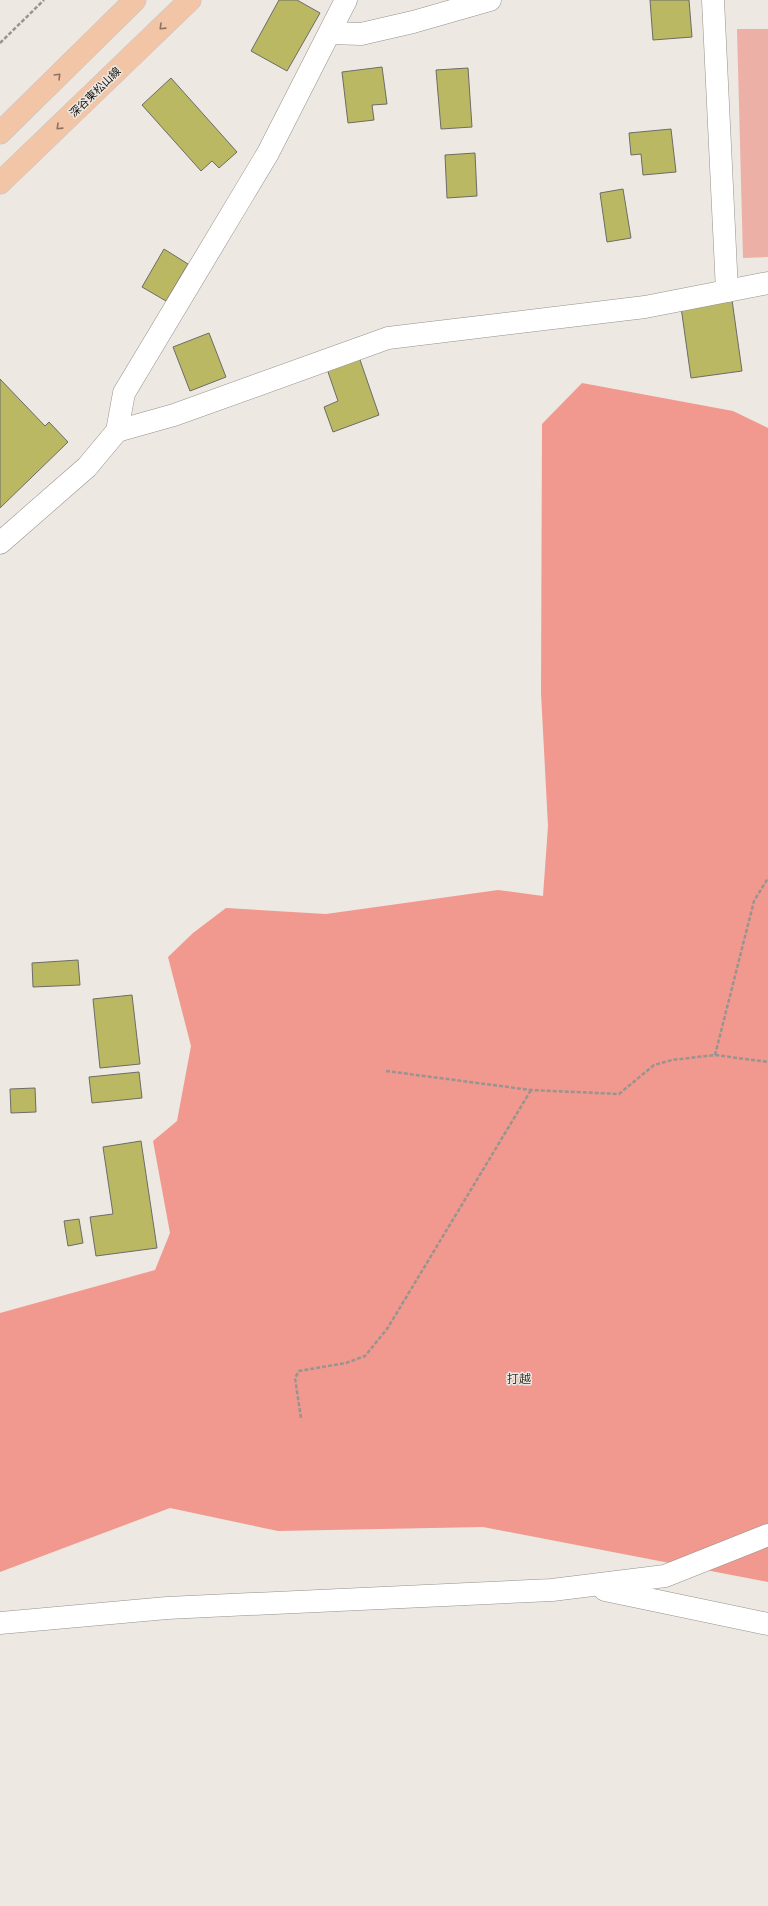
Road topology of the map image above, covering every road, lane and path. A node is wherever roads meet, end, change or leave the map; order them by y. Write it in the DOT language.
graph roads {
  1 [pos="44,0"];
  2 [pos="135,0"];
  3 [pos="190,0"];
  4 [pos="346,0"];
  5 [pos="490,0"];
  6 [pos="713,0"];
  7 [pos="330,33"];
  8 [pos="0,43"];
  9 [pos="0,133"];
  10 [pos="0,183"];
  11 [pos="768,283"];
  12 [pos="727,291"];
  13 [pos="117,431"];
  14 [pos="0,543"];
  15 [pos="768,878"];
  16 [pos="715,1055"];
  17 [pos="768,1062"];
  18 [pos="386,1071"];
  19 [pos="531,1090"];
  20 [pos="301,1418"];
  21 [pos="768,1536"];
  22 [pos="590,1587"];
  23 [pos="0,1623"];
  24 [pos="768,1624"];
  1 -- 8 [label="path"];
  9 -- 2 [label="main road, one-way"];
  3 -- 10 [label="main road, 深谷東松山線, one-way"];
  4 -- 7 [label="street"];
  5 -- 7 [label="street"];
  6 -- 12 [label="street"];
  7 -- 13 [label="street"];
  11 -- 12 [label="street"];
  12 -- 13 [label="street"];
  13 -- 14 [label="street"];
  15 -- 16 [label="path"];
  16 -- 17 [label="path"];
  16 -- 19 [label="path"];
  18 -- 19 [label="path"];
  19 -- 20 [label="path"];
  21 -- 22 [label="street"];
  22 -- 23 [label="street"];
  22 -- 24 [label="street"];
}
